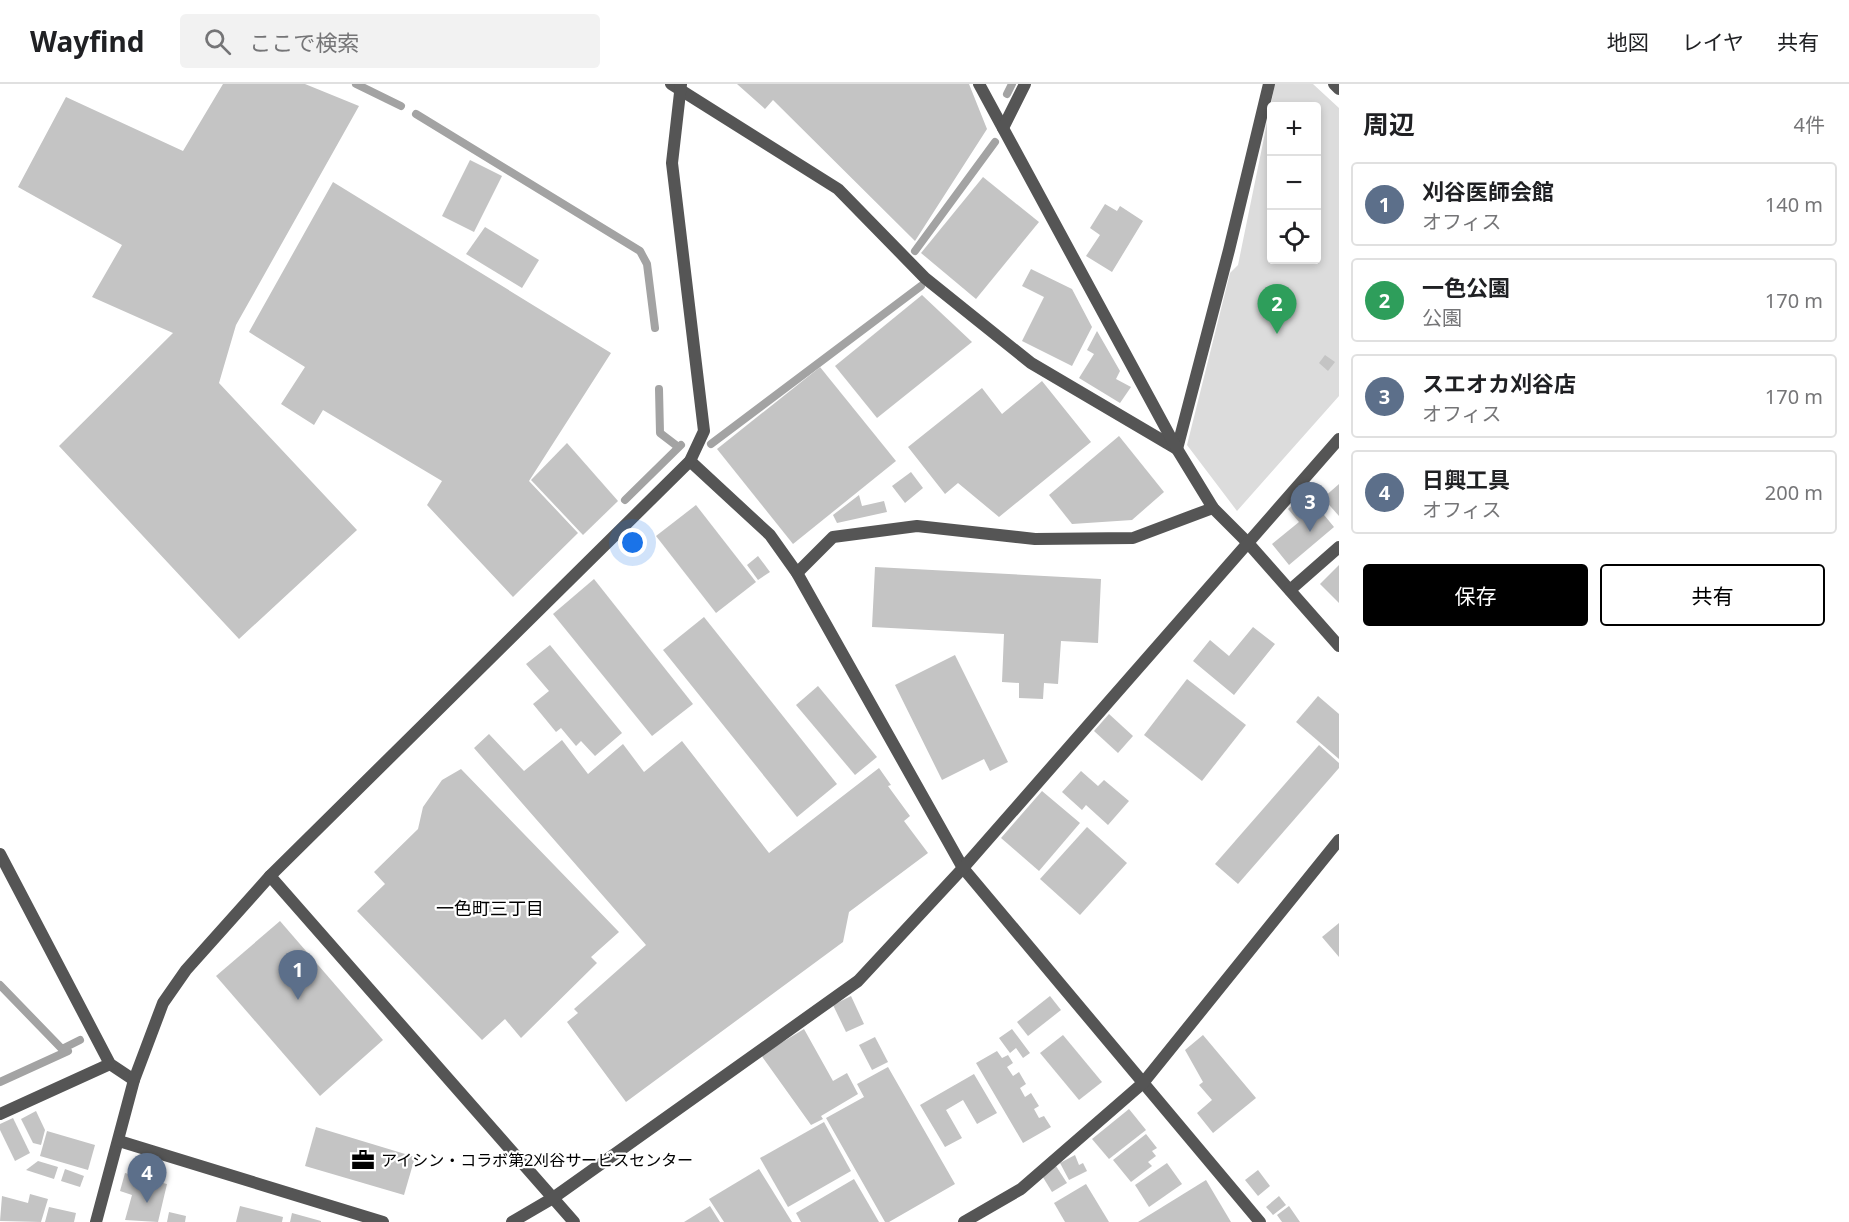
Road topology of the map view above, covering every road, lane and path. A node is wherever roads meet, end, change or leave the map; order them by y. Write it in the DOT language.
graph roads {
  1 [pos="979,84"];
  2 [pos="1025,84"];
  3 [pos="1269,84"];
  4 [pos="1334,84"];
  5 [pos="677,86"];
  6 [pos="1339,89"];
  7 [pos="1003,128"];
  8 [pos="1339,439"];
  9 [pos="1177,449"];
  10 [pos="690,461"];
  11 [pos="1213,508"];
  12 [pos="1248,543"];
  13 [pos="1339,548"];
  14 [pos="797,573"];
  15 [pos="1290,590"];
  16 [pos="1339,646"];
  17 [pos="1339,840"];
  18 [pos="0,854"];
  19 [pos="963,868"];
  20 [pos="270,876"];
  21 [pos="110,1064"];
  22 [pos="134,1080"];
  23 [pos="1143,1083"];
  24 [pos="0,1114"];
  25 [pos="119,1141"];
  26 [pos="553,1198"];
  27 [pos="96,1222"];
  28 [pos="382,1222"];
  29 [pos="512,1222"];
  30 [pos="574,1222"];
  31 [pos="964,1222"];
  32 [pos="1260,1222"];
  1 -- 7 [label="street"];
  2 -- 7 [label="street"];
  3 -- 9 [label="street"];
  4 -- 6 [label="street"];
  5 -- 9 [label="street"];
  5 -- 10 [label="street"];
  7 -- 9 [label="street"];
  8 -- 12 [label="street"];
  9 -- 11 [label="street"];
  10 -- 14 [label="street"];
  10 -- 20 [label="street"];
  11 -- 12 [label="street"];
  11 -- 14 [label="street"];
  12 -- 15 [label="street"];
  12 -- 19 [label="street"];
  13 -- 15 [label="street"];
  14 -- 19 [label="street"];
  15 -- 16 [label="street"];
  17 -- 23 [label="street"];
  18 -- 21 [label="street"];
  19 -- 23 [label="street"];
  19 -- 26 [label="street"];
  20 -- 22 [label="street"];
  20 -- 26 [label="street"];
  21 -- 22 [label="street"];
  21 -- 24 [label="street"];
  22 -- 25 [label="street"];
  23 -- 31 [label="street"];
  23 -- 32 [label="street"];
  25 -- 27 [label="street"];
  25 -- 28 [label="street"];
  26 -- 29 [label="street"];
  26 -- 30 [label="street"];
}
